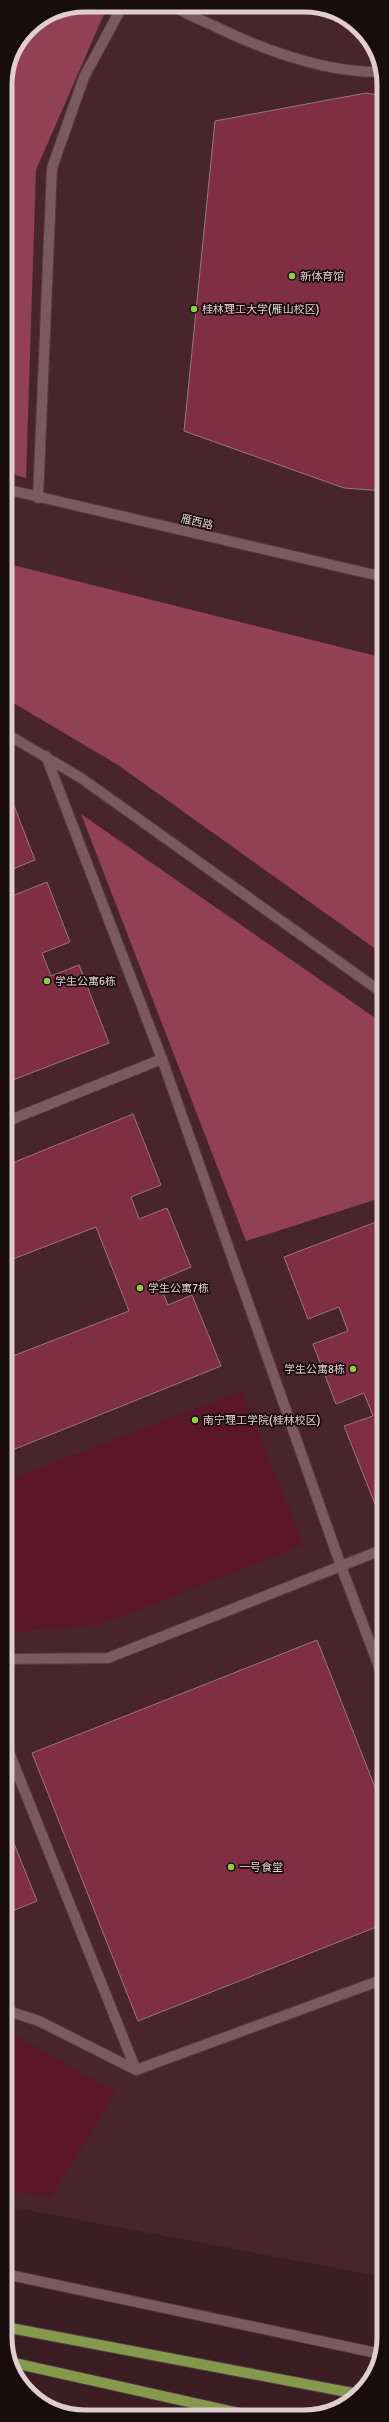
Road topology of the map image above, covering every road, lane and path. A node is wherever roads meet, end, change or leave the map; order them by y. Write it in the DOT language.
graph roads {
  1 [pos="119,12"];
  2 [pos="186,12"];
  3 [pos="376,72"];
  4 [pos="12,491"];
  5 [pos="38,498"];
  6 [pos="377,575"];
  7 [pos="12,737"];
  8 [pos="46,756"];
  9 [pos="377,989"];
  10 [pos="162,1059"];
  11 [pos="12,1119"];
  12 [pos="377,1552"];
  13 [pos="341,1566"];
  14 [pos="12,1659"];
  15 [pos="377,1661"];
  16 [pos="12,1760"];
  17 [pos="377,1982"];
  18 [pos="12,2012"];
  19 [pos="136,2070"];
  20 [pos="12,2275"];
  21 [pos="12,2328"];
  22 [pos="375,2353"];
  23 [pos="17,2364"];
  24 [pos="351,2393"];
  25 [pos="225,2410"];
  1 -- 5 [label="street"];
  2 -- 3 [label="street"];
  4 -- 5 [label="street, 雁西路"];
  5 -- 6 [label="street, 雁西路"];
  7 -- 8 [label="street"];
  8 -- 9 [label="street"];
  8 -- 10 [label="street"];
  10 -- 11 [label="street"];
  10 -- 13 [label="street"];
  12 -- 13 [label="street"];
  13 -- 14 [label="street"];
  13 -- 15 [label="street"];
  16 -- 19 [label="street"];
  17 -- 19 [label="street"];
  18 -- 19 [label="street"];
  20 -- 22 [label="street"];
  21 -- 24 [label="main road"];
  23 -- 25 [label="main road"];
}
